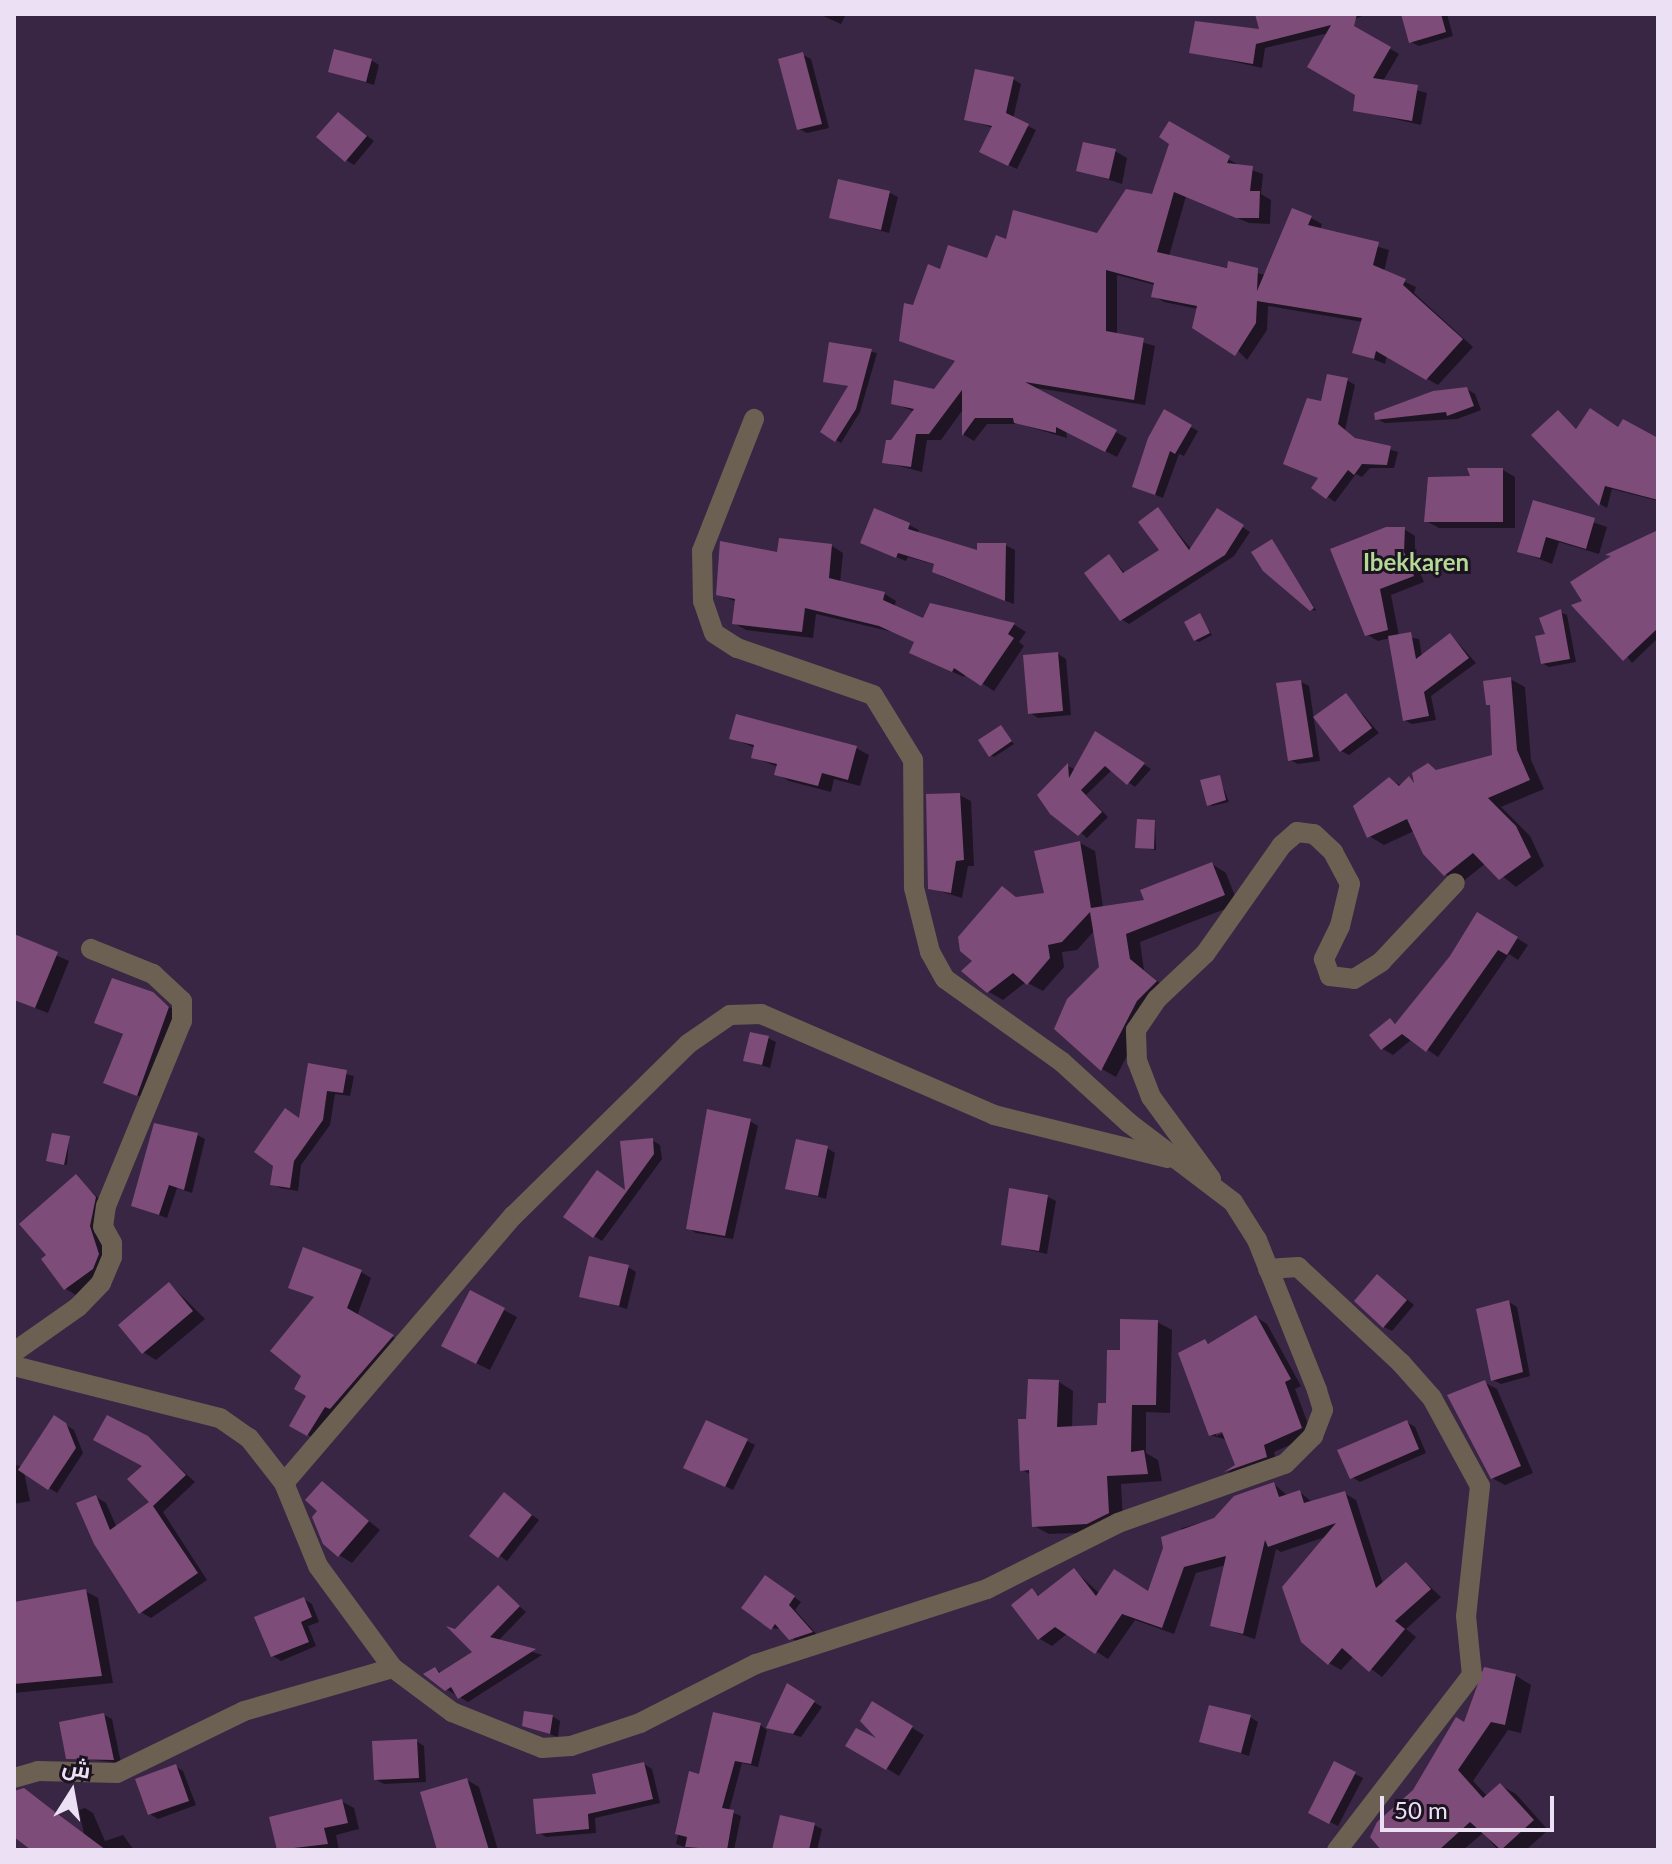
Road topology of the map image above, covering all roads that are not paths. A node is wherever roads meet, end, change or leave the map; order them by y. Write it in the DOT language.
graph roads {
  1 [pos="754,419"];
  2 [pos="1455,883"];
  3 [pos="91,949"];
  4 [pos="1177,1159"];
  5 [pos="1219,1192"];
  6 [pos="1268,1269"];
  7 [pos="14,1352"];
  8 [pos="14,1366"];
  9 [pos="284,1483"];
  10 [pos="393,1668"];
  11 [pos="14,1778"];
  12 [pos="1337,1850"];
  1 -- 4 [label="street"];
  2 -- 5 [label="street"];
  3 -- 7 [label="street"];
  4 -- 5 [label="street"];
  4 -- 9 [label="street"];
  5 -- 6 [label="street"];
  6 -- 10 [label="street"];
  6 -- 12 [label="street"];
  8 -- 9 [label="street"];
  9 -- 10 [label="street"];
  10 -- 11 [label="street"];
}
